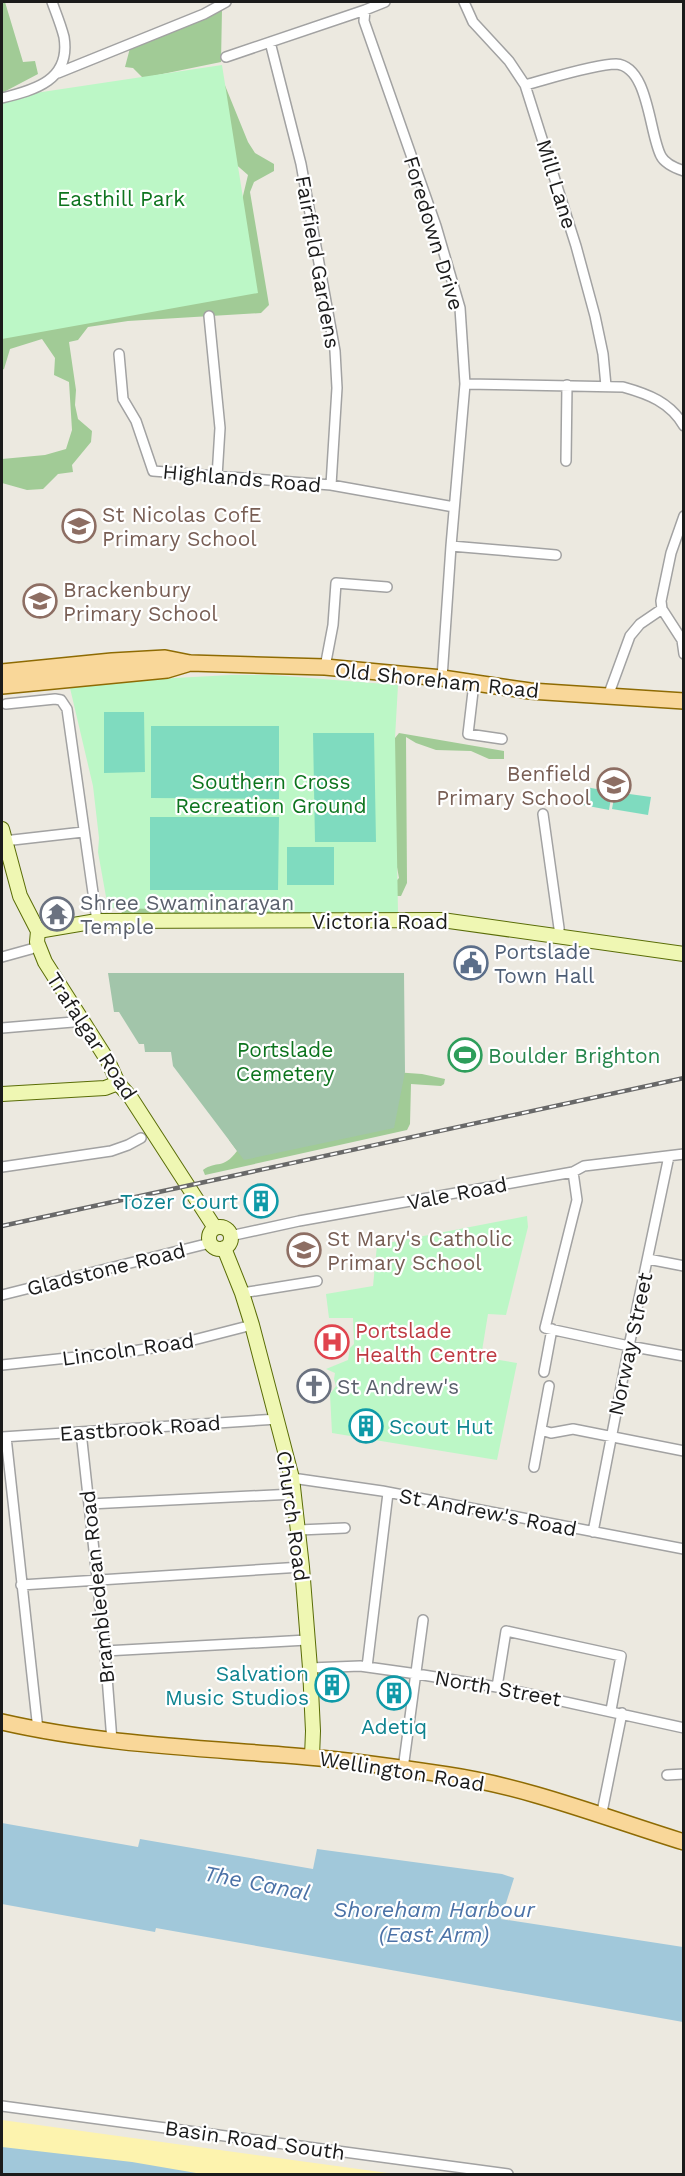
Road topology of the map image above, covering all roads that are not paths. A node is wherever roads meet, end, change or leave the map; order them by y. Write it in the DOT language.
graph roads {
  1 [pos="52,2"];
  2 [pos="226,2"];
  3 [pos="385,2"];
  4 [pos="464,2"];
  5 [pos="365,10"];
  6 [pos="270,42"];
  7 [pos="226,57"];
  8 [pos="58,73"];
  9 [pos="525,85"];
  10 [pos="2,98"];
  11 [pos="684,171"];
  12 [pos="208,316"];
  13 [pos="119,354"];
  14 [pos="465,384"];
  15 [pos="567,385"];
  16 [pos="606,386"];
  17 [pos="682,421"];
  18 [pos="566,461"];
  19 [pos="217,477"];
  20 [pos="331,485"];
  21 [pos="454,507"];
  22 [pos="684,516"];
  23 [pos="451,546"];
  24 [pos="556,555"];
  25 [pos="387,586"];
  26 [pos="662,609"];
  27 [pos="684,654"];
  28 [pos="325,667"];
  29 [pos="442,678"];
  30 [pos="3,683"];
  31 [pos="474,683"];
  32 [pos="608,696"];
  33 [pos="684,701"];
  34 [pos="6,704"];
  35 [pos="502,739"];
  36 [pos="556,817"];
  37 [pos="84,832"];
  38 [pos="3,835"];
  39 [pos="97,921"];
  40 [pos="38,931"];
  41 [pos="559,937"];
  42 [pos="31,949"];
  43 [pos="684,954"];
  44 [pos="2,957"];
  45 [pos="73,1022"];
  46 [pos="2,1028"];
  47 [pos="118,1083"];
  48 [pos="2,1094"];
  49 [pos="141,1138"];
  50 [pos="684,1154"];
  51 [pos="669,1156"];
  52 [pos="2,1167"];
  53 [pos="573,1172"];
  54 [pos="215,1228"];
  55 [pos="227,1242"];
  56 [pos="210,1243"];
  57 [pos="648,1259"];
  58 [pos="684,1266"];
  59 [pos="317,1281"];
  60 [pos="242,1293"];
  61 [pos="2,1295"];
  62 [pos="252,1326"];
  63 [pos="548,1329"];
  64 [pos="629,1346"];
  65 [pos="684,1356"];
  66 [pos="2,1365"];
  67 [pos="544,1372"];
  68 [pos="549,1386"];
  69 [pos="278,1419"];
  70 [pos="541,1430"];
  71 [pos="81,1432"];
  72 [pos="4,1437"];
  73 [pos="611,1437"];
  74 [pos="684,1451"];
  75 [pos="534,1467"];
  76 [pos="292,1478"];
  77 [pos="388,1492"];
  78 [pos="294,1494"];
  79 [pos="89,1504"];
  80 [pos="345,1528"];
  81 [pos="298,1530"];
  82 [pos="593,1532"];
  83 [pos="684,1549"];
  84 [pos="302,1567"];
  85 [pos="97,1579"];
  86 [pos="21,1585"];
  87 [pos="423,1620"];
  88 [pos="307,1640"];
  89 [pos="105,1651"];
  90 [pos="367,1667"];
  91 [pos="310,1668"];
  92 [pos="417,1674"];
  93 [pos="497,1687"];
  94 [pos="611,1710"];
  95 [pos="622,1713"];
  96 [pos="2,1722"];
  97 [pos="683,1727"];
  98 [pos="38,1730"];
  99 [pos="112,1741"];
  100 [pos="312,1757"];
  101 [pos="403,1769"];
  102 [pos="684,1774"];
  103 [pos="667,1775"];
  104 [pos="602,1817"];
  105 [pos="684,1842"];
  106 [pos="2,2106"];
  107 [pos="508,2175"];
  1 -- 8 [label="street"];
  2 -- 8 [label="street"];
  3 -- 5 [label="street"];
  4 -- 9 [label="street, Mill Lane"];
  5 -- 6 [label="street"];
  5 -- 14 [label="street, Foredown Drive"];
  6 -- 7 [label="street"];
  6 -- 20 [label="street, Fairfield Gardens"];
  8 -- 10 [label="street"];
  9 -- 11 [label="street"];
  9 -- 16 [label="street, Mill Lane"];
  12 -- 19 [label="street"];
  13 -- 19 [label="street, Highlands Road"];
  14 -- 15 [label="street"];
  14 -- 21 [label="street, Foredown Drive"];
  15 -- 16 [label="street"];
  15 -- 18 [label="street"];
  16 -- 17 [label="street"];
  19 -- 20 [label="street, Highlands Road"];
  20 -- 21 [label="street, Highlands Road"];
  21 -- 23 [label="street, Foredown Drive"];
  22 -- 26 [label="street"];
  23 -- 24 [label="street"];
  23 -- 29 [label="street, Foredown Drive"];
  25 -- 28 [label="street"];
  26 -- 27 [label="street"];
  26 -- 32 [label="street"];
  28 -- 29 [label="main road, Old Shoreham Road"];
  28 -- 30 [label="main road, Old Shoreham Road"];
  29 -- 31 [label="main road, Old Shoreham Road"];
  31 -- 32 [label="main road, Old Shoreham Road"];
  31 -- 35 [label="street"];
  32 -- 33 [label="main road, Old Shoreham Road"];
  34 -- 37 [label="street"];
  36 -- 41 [label="street"];
  37 -- 38 [label="street"];
  37 -- 39 [label="street"];
  38 -- 40 [label="main road, Trafalgar Road"];
  39 -- 40 [label="main road, Victoria Road"];
  39 -- 41 [label="main road, Victoria Road"];
  40 -- 47 [label="main road, Trafalgar Road"];
  41 -- 43 [label="main road, Victoria Road"];
  42 -- 44 [label="street"];
  45 -- 46 [label="street"];
  47 -- 48 [label="main road"];
  47 -- 54 [label="main road, Trafalgar Road"];
  49 -- 52 [label="street"];
  50 -- 51 [label="street, Vale Road"];
  51 -- 53 [label="street, Vale Road"];
  51 -- 57 [label="street, Norway Street"];
  53 -- 55 [label="street, Vale Road"];
  53 -- 63 [label="street"];
  54 -- 55 [label="main road"];
  54 -- 56 [label="main road"];
  55 -- 56 [label="main road"];
  55 -- 60 [label="main road, Church Road"];
  56 -- 61 [label="street, Gladstone Road"];
  57 -- 58 [label="street"];
  57 -- 64 [label="street, Norway Street"];
  59 -- 60 [label="street"];
  60 -- 62 [label="main road, Church Road"];
  62 -- 66 [label="street, Lincoln Road"];
  62 -- 69 [label="main road, Church Road"];
  63 -- 64 [label="street"];
  63 -- 67 [label="street"];
  64 -- 65 [label="street"];
  64 -- 73 [label="street, Norway Street"];
  68 -- 70 [label="street"];
  69 -- 71 [label="street, Eastbrook Road"];
  69 -- 76 [label="main road, Church Road"];
  70 -- 73 [label="street"];
  70 -- 75 [label="street"];
  71 -- 72 [label="street, Eastbrook Road"];
  71 -- 79 [label="street, Brambledean Road"];
  72 -- 86 [label="street"];
  73 -- 74 [label="street"];
  73 -- 82 [label="street, Norway Street"];
  76 -- 77 [label="street, St Andrew's Road"];
  76 -- 78 [label="main road, Church Road"];
  77 -- 82 [label="street, St Andrew's Road"];
  77 -- 90 [label="street"];
  78 -- 79 [label="street"];
  78 -- 81 [label="main road, Church Road"];
  79 -- 85 [label="street, Brambledean Road"];
  80 -- 81 [label="street"];
  81 -- 84 [label="main road, Church Road"];
  82 -- 83 [label="street, St Andrew's Road"];
  84 -- 85 [label="street"];
  84 -- 88 [label="main road, Church Road"];
  85 -- 86 [label="street"];
  85 -- 89 [label="street, Brambledean Road"];
  86 -- 98 [label="street"];
  87 -- 92 [label="street"];
  88 -- 89 [label="street"];
  88 -- 91 [label="main road, Church Road"];
  89 -- 99 [label="street, Brambledean Road"];
  90 -- 91 [label="street, North Street"];
  90 -- 92 [label="street, North Street"];
  91 -- 100 [label="main road, Church Road"];
  92 -- 93 [label="street, North Street"];
  92 -- 101 [label="street"];
  93 -- 94 [label="street, North Street"];
  93 -- 94 [label="street"];
  94 -- 95 [label="street, North Street"];
  95 -- 97 [label="street, North Street"];
  95 -- 104 [label="street"];
  96 -- 98 [label="main road, Wellington Road"];
  98 -- 99 [label="main road, Wellington Road"];
  99 -- 100 [label="main road, Wellington Road"];
  100 -- 101 [label="main road, Wellington Road"];
  101 -- 104 [label="main road, Wellington Road"];
  102 -- 103 [label="street"];
  104 -- 105 [label="main road, Wellington Road"];
  106 -- 107 [label="street, Basin Road South"];
}
